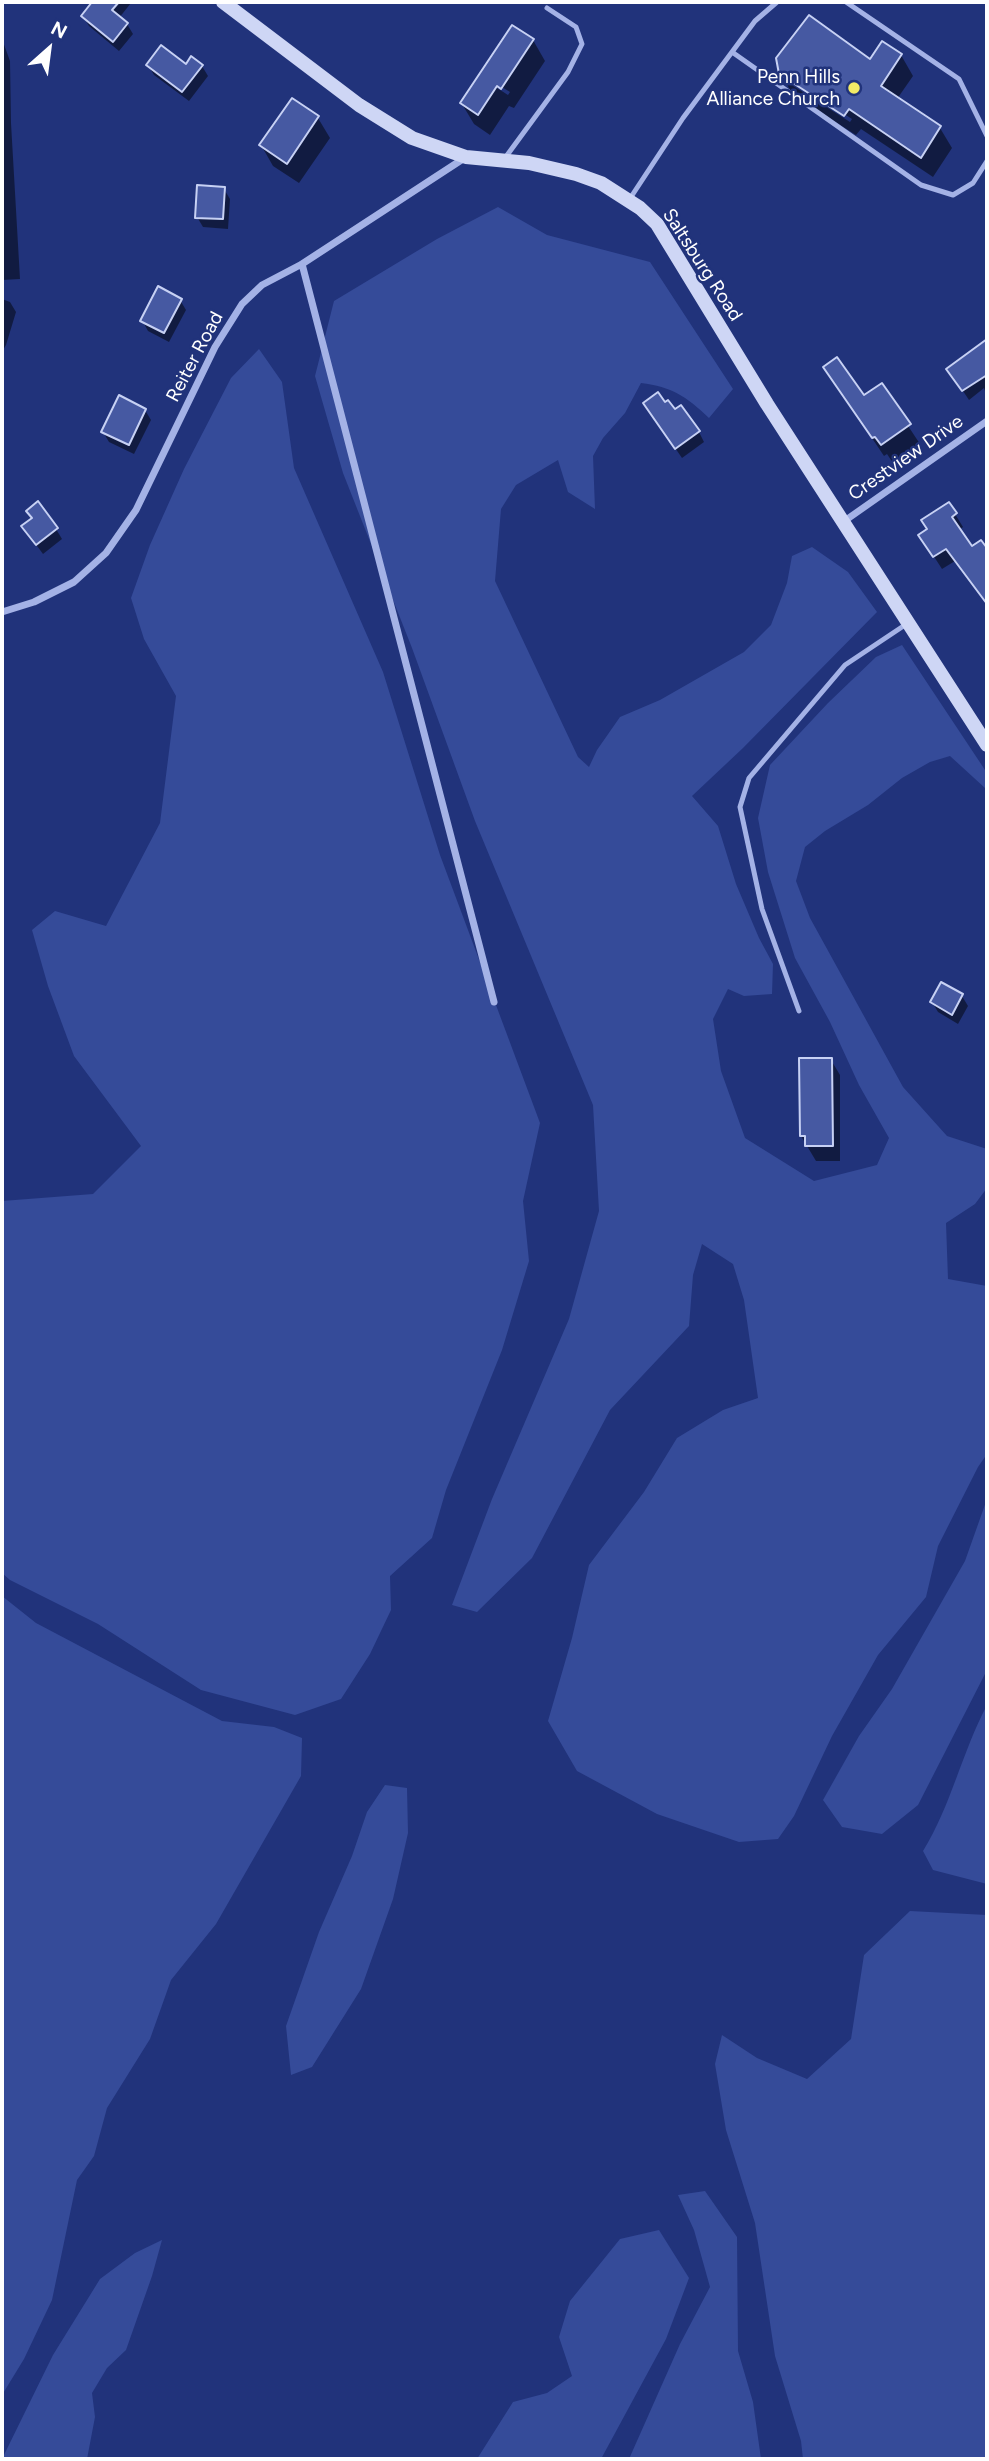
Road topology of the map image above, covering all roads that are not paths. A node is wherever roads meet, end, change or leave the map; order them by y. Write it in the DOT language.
graph roads {
  1 [pos="223,2"];
  2 [pos="777,2"];
  3 [pos="846,2"];
  4 [pos="547,8"];
  5 [pos="732,52"];
  6 [pos="987,136"];
  7 [pos="466,157"];
  8 [pos="503,161"];
  9 [pos="987,161"];
  10 [pos="629,200"];
  11 [pos="302,264"];
  12 [pos="987,421"];
  13 [pos="843,522"];
  14 [pos="2,612"];
  15 [pos="908,623"];
  16 [pos="987,745"];
  17 [pos="494,1002"];
  18 [pos="799,1011"];
  1 -- 7 [label="main road, Saltsburg Road"];
  2 -- 5 [label="lane"];
  3 -- 6 [label="lane"];
  4 -- 8 [label="lane"];
  5 -- 9 [label="lane"];
  5 -- 10 [label="lane"];
  7 -- 8 [label="main road, Saltsburg Road"];
  7 -- 11 [label="street, Reiter Road"];
  8 -- 10 [label="main road, Saltsburg Road"];
  10 -- 13 [label="main road, Saltsburg Road"];
  11 -- 14 [label="street, Reiter Road"];
  11 -- 17 [label="street"];
  12 -- 13 [label="street, Crestview Drive"];
  13 -- 15 [label="main road, Saltsburg Road"];
  15 -- 16 [label="main road, Saltsburg Road"];
  15 -- 18 [label="lane"];
}
